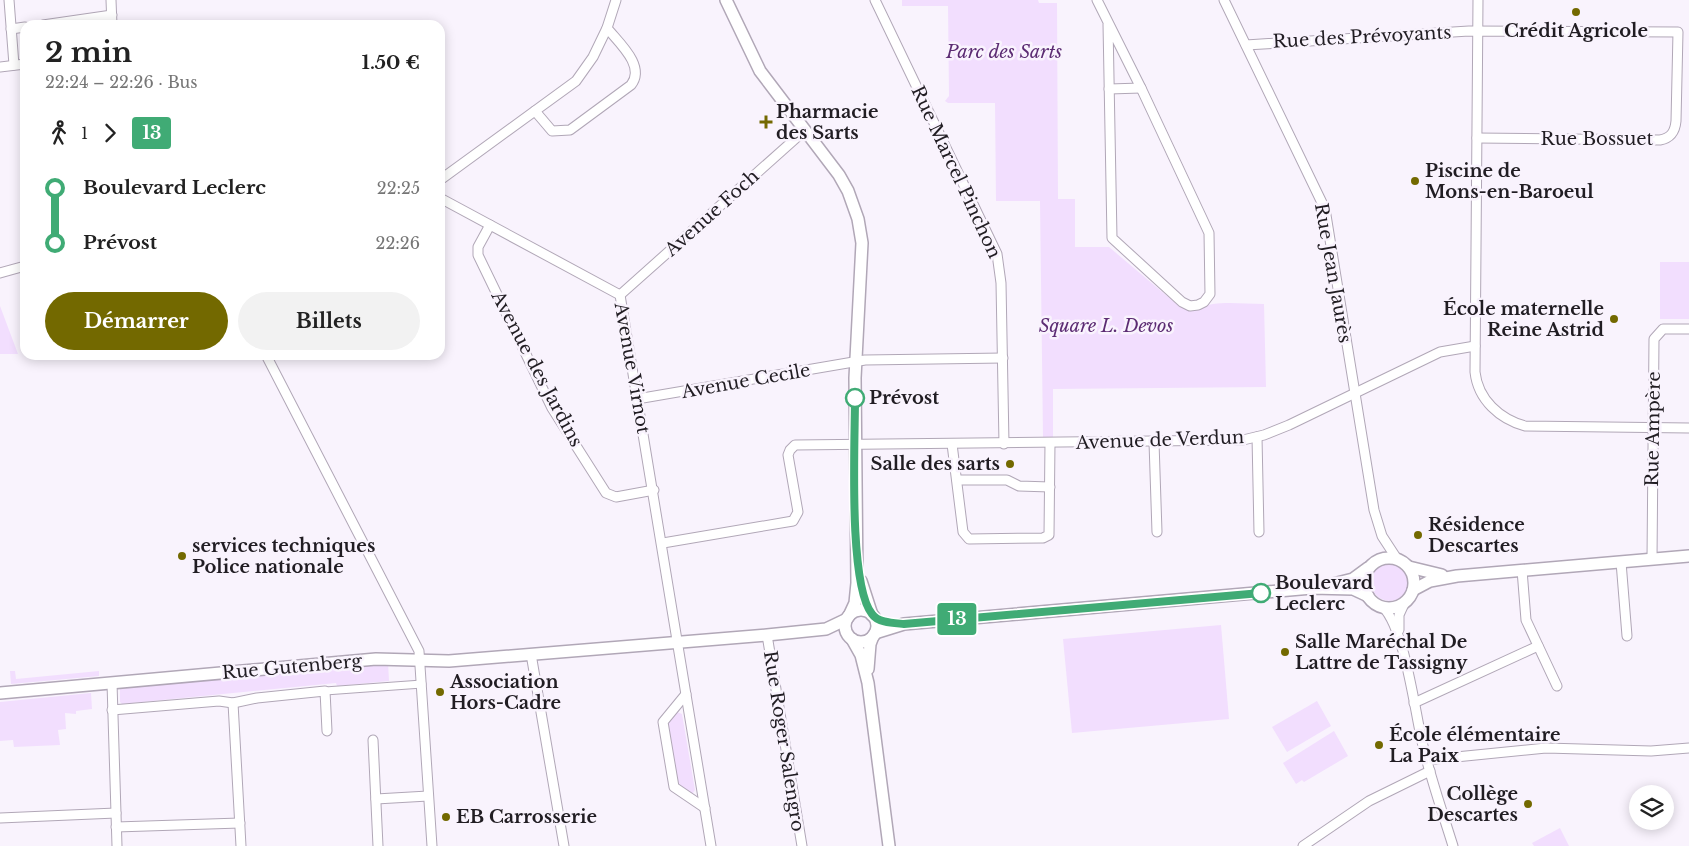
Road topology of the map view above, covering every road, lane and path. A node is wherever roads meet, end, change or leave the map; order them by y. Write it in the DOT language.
graph roads {
  1 [pos="9,0"];
  2 [pos="111,0"];
  3 [pos="616,0"];
  4 [pos="726,0"];
  5 [pos="875,0"];
  6 [pos="1097,0"];
  7 [pos="1224,0"];
  8 [pos="1478,0"];
  9 [pos="113,20"];
  10 [pos="1108,24"];
  11 [pos="20,28"];
  12 [pos="607,28"];
  13 [pos="10,29"];
  14 [pos="1478,31"];
  15 [pos="1678,32"];
  16 [pos="1246,45"];
  17 [pos="20,64"];
  18 [pos="14,65"];
  19 [pos="0,67"];
  20 [pos="1142,88"];
  21 [pos="1109,89"];
  22 [pos="535,111"];
  23 [pos="804,131"];
  24 [pos="1477,138"];
  25 [pos="445,176"];
  26 [pos="445,201"];
  27 [pos="490,225"];
  28 [pos="20,268"];
  29 [pos="0,274"];
  30 [pos="620,295"];
  31 [pos="1689,329"];
  32 [pos="1475,346"];
  33 [pos="1003,358"];
  34 [pos="269,360"];
  35 [pos="855,362"];
  36 [pos="1354,393"];
  37 [pos="637,399"];
  38 [pos="1654,428"];
  39 [pos="1689,428"];
  40 [pos="1257,437"];
  41 [pos="1154,442"];
  42 [pos="1050,443"];
  43 [pos="952,444"];
  44 [pos="1004,444"];
  45 [pos="855,445"];
  46 [pos="957,480"];
  47 [pos="1050,487"];
  48 [pos="654,490"];
  49 [pos="1157,532"];
  50 [pos="1259,532"];
  51 [pos="663,543"];
  52 [pos="1689,556"];
  53 [pos="856,557"];
  54 [pos="1398,559"];
  55 [pos="1652,559"];
  56 [pos="1621,562"];
  57 [pos="1371,566"];
  58 [pos="1409,567"];
  59 [pos="1522,570"];
  60 [pos="1457,576"];
  61 [pos="1312,588"];
  62 [pos="1413,590"];
  63 [pos="1368,596"];
  64 [pos="1404,604"];
  65 [pos="1383,607"];
  66 [pos="873,616"];
  67 [pos="848,618"];
  68 [pos="904,624"];
  69 [pos="820,630"];
  70 [pos="874,634"];
  71 [pos="767,635"];
  72 [pos="1627,636"];
  73 [pos="850,637"];
  74 [pos="1400,638"];
  75 [pos="678,642"];
  76 [pos="1538,646"];
  77 [pos="531,654"];
  78 [pos="420,660"];
  79 [pos="112,683"];
  80 [pos="868,683"];
  81 [pos="422,684"];
  82 [pos="1557,686"];
  83 [pos="325,691"];
  84 [pos="0,693"];
  85 [pos="686,694"];
  86 [pos="233,703"];
  87 [pos="1414,703"];
  88 [pos="112,710"];
  89 [pos="328,731"];
  90 [pos="374,740"];
  91 [pos="1689,748"];
  92 [pos="1426,760"];
  93 [pos="1430,771"];
  94 [pos="428,796"];
  95 [pos="376,800"];
  96 [pos="705,808"];
  97 [pos="116,813"];
  98 [pos="0,818"];
  99 [pos="240,823"];
  100 [pos="116,827"];
  101 [pos="117,846"];
  102 [pos="241,846"];
  103 [pos="378,846"];
  104 [pos="432,846"];
  105 [pos="564,846"];
  106 [pos="711,846"];
  107 [pos="802,846"];
  108 [pos="889,846"];
  109 [pos="1303,846"];
  110 [pos="1453,846"];
  1 -- 13 [label="street"];
  2 -- 9 [label="street"];
  3 -- 12 [label="street"];
  4 -- 23 [label="street"];
  5 -- 33 [label="street, Rue Marcel Pinchon"];
  6 -- 10 [label="street"];
  7 -- 16 [label="street, Rue Jean Jaurès"];
  8 -- 14 [label="street"];
  10 -- 20 [label="street"];
  10 -- 21 [label="street"];
  11 -- 13 [label="street"];
  12 -- 22 [label="street"];
  12 -- 22 [label="street"];
  13 -- 18 [label="street"];
  14 -- 15 [label="street, Rue des Prévoyants"];
  14 -- 16 [label="street, Rue des Prévoyants"];
  14 -- 24 [label="street"];
  15 -- 24 [label="street, Rue Bossuet"];
  16 -- 36 [label="street, Rue Jean Jaurès"];
  17 -- 18 [label="street"];
  18 -- 19 [label="street"];
  20 -- 21 [label="street"];
  20 -- 21 [label="street"];
  22 -- 25 [label="street"];
  23 -- 30 [label="street, Avenue Foch"];
  23 -- 35 [label="street"];
  24 -- 32 [label="street"];
  26 -- 27 [label="street, Avenue Virnot"];
  27 -- 30 [label="street, Avenue Virnot"];
  27 -- 48 [label="street, Avenue des Jardins"];
  28 -- 29 [label="street"];
  30 -- 37 [label="street, Avenue Virnot"];
  31 -- 38 [label="street, Rue Ampère"];
  32 -- 36 [label="street, Avenue de Verdun"];
  32 -- 38 [label="street"];
  33 -- 35 [label="street, Avenue Cecile"];
  33 -- 44 [label="street, Rue Marcel Pinchon"];
  34 -- 78 [label="street"];
  35 -- 37 [label="street, Avenue Cecile"];
  35 -- 45 [label="street"];
  36 -- 40 [label="street, Avenue de Verdun"];
  36 -- 54 [label="street, Rue Jean Jaurès"];
  37 -- 48 [label="street, Avenue Virnot"];
  38 -- 39 [label="street"];
  38 -- 55 [label="street, Rue Ampère"];
  40 -- 41 [label="street, Avenue de Verdun"];
  40 -- 50 [label="street"];
  41 -- 42 [label="street, Avenue de Verdun"];
  41 -- 49 [label="street"];
  42 -- 44 [label="street, Avenue de Verdun"];
  42 -- 47 [label="street"];
  43 -- 44 [label="street, Avenue de Verdun"];
  43 -- 45 [label="street, Avenue de Verdun"];
  43 -- 46 [label="street"];
  45 -- 51 [label="street, Avenue de Verdun"];
  45 -- 53 [label="street"];
  46 -- 47 [label="street"];
  46 -- 47 [label="street"];
  48 -- 51 [label="street, Avenue Virnot"];
  51 -- 75 [label="street, Avenue Virnot"];
  52 -- 55 [label="street"];
  53 -- 66 [label="street"];
  53 -- 67 [label="street"];
  54 -- 57 [label="street"];
  54 -- 58 [label="street"];
  55 -- 56 [label="street"];
  56 -- 59 [label="street"];
  56 -- 72 [label="street"];
  57 -- 61 [label="street"];
  57 -- 63 [label="street"];
  58 -- 60 [label="street"];
  58 -- 62 [label="street"];
  59 -- 60 [label="street"];
  59 -- 76 [label="street"];
  60 -- 62 [label="street"];
  61 -- 63 [label="street"];
  61 -- 68 [label="street"];
  62 -- 64 [label="street"];
  63 -- 65 [label="street"];
  64 -- 65 [label="street"];
  64 -- 74 [label="street"];
  65 -- 74 [label="street"];
  66 -- 67 [label="street"];
  66 -- 68 [label="street"];
  66 -- 70 [label="street"];
  67 -- 69 [label="street"];
  67 -- 73 [label="street"];
  68 -- 70 [label="street"];
  69 -- 71 [label="street, Rue Gutenberg"];
  69 -- 73 [label="street"];
  70 -- 73 [label="street"];
  70 -- 80 [label="street"];
  71 -- 75 [label="street, Rue Gutenberg"];
  71 -- 107 [label="street, Rue Roger Salengro"];
  73 -- 80 [label="street"];
  74 -- 87 [label="street"];
  75 -- 77 [label="street, Rue Gutenberg"];
  75 -- 85 [label="street, Avenue Virnot"];
  76 -- 82 [label="street"];
  76 -- 87 [label="street"];
  77 -- 78 [label="street, Rue Gutenberg"];
  77 -- 105 [label="street"];
  78 -- 79 [label="street, Rue Gutenberg"];
  78 -- 81 [label="street"];
  79 -- 84 [label="street, Rue Gutenberg"];
  79 -- 88 [label="street"];
  80 -- 108 [label="street"];
  81 -- 83 [label="street, Rue Gutenberg"];
  81 -- 94 [label="street"];
  83 -- 86 [label="street, Rue Gutenberg"];
  83 -- 89 [label="street, Rue Gutenberg"];
  85 -- 96 [label="street, Avenue Virnot"];
  85 -- 96 [label="street"];
  86 -- 88 [label="street, Rue Gutenberg"];
  86 -- 99 [label="street"];
  87 -- 92 [label="street"];
  88 -- 97 [label="street"];
  90 -- 95 [label="street"];
  91 -- 92 [label="street"];
  92 -- 93 [label="street"];
  93 -- 109 [label="street"];
  93 -- 110 [label="street"];
  94 -- 95 [label="street"];
  94 -- 104 [label="street"];
  95 -- 103 [label="street"];
  96 -- 106 [label="street, Avenue Virnot"];
  97 -- 98 [label="street"];
  97 -- 100 [label="street"];
  99 -- 100 [label="street"];
  99 -- 102 [label="street"];
  100 -- 101 [label="street"];
}
